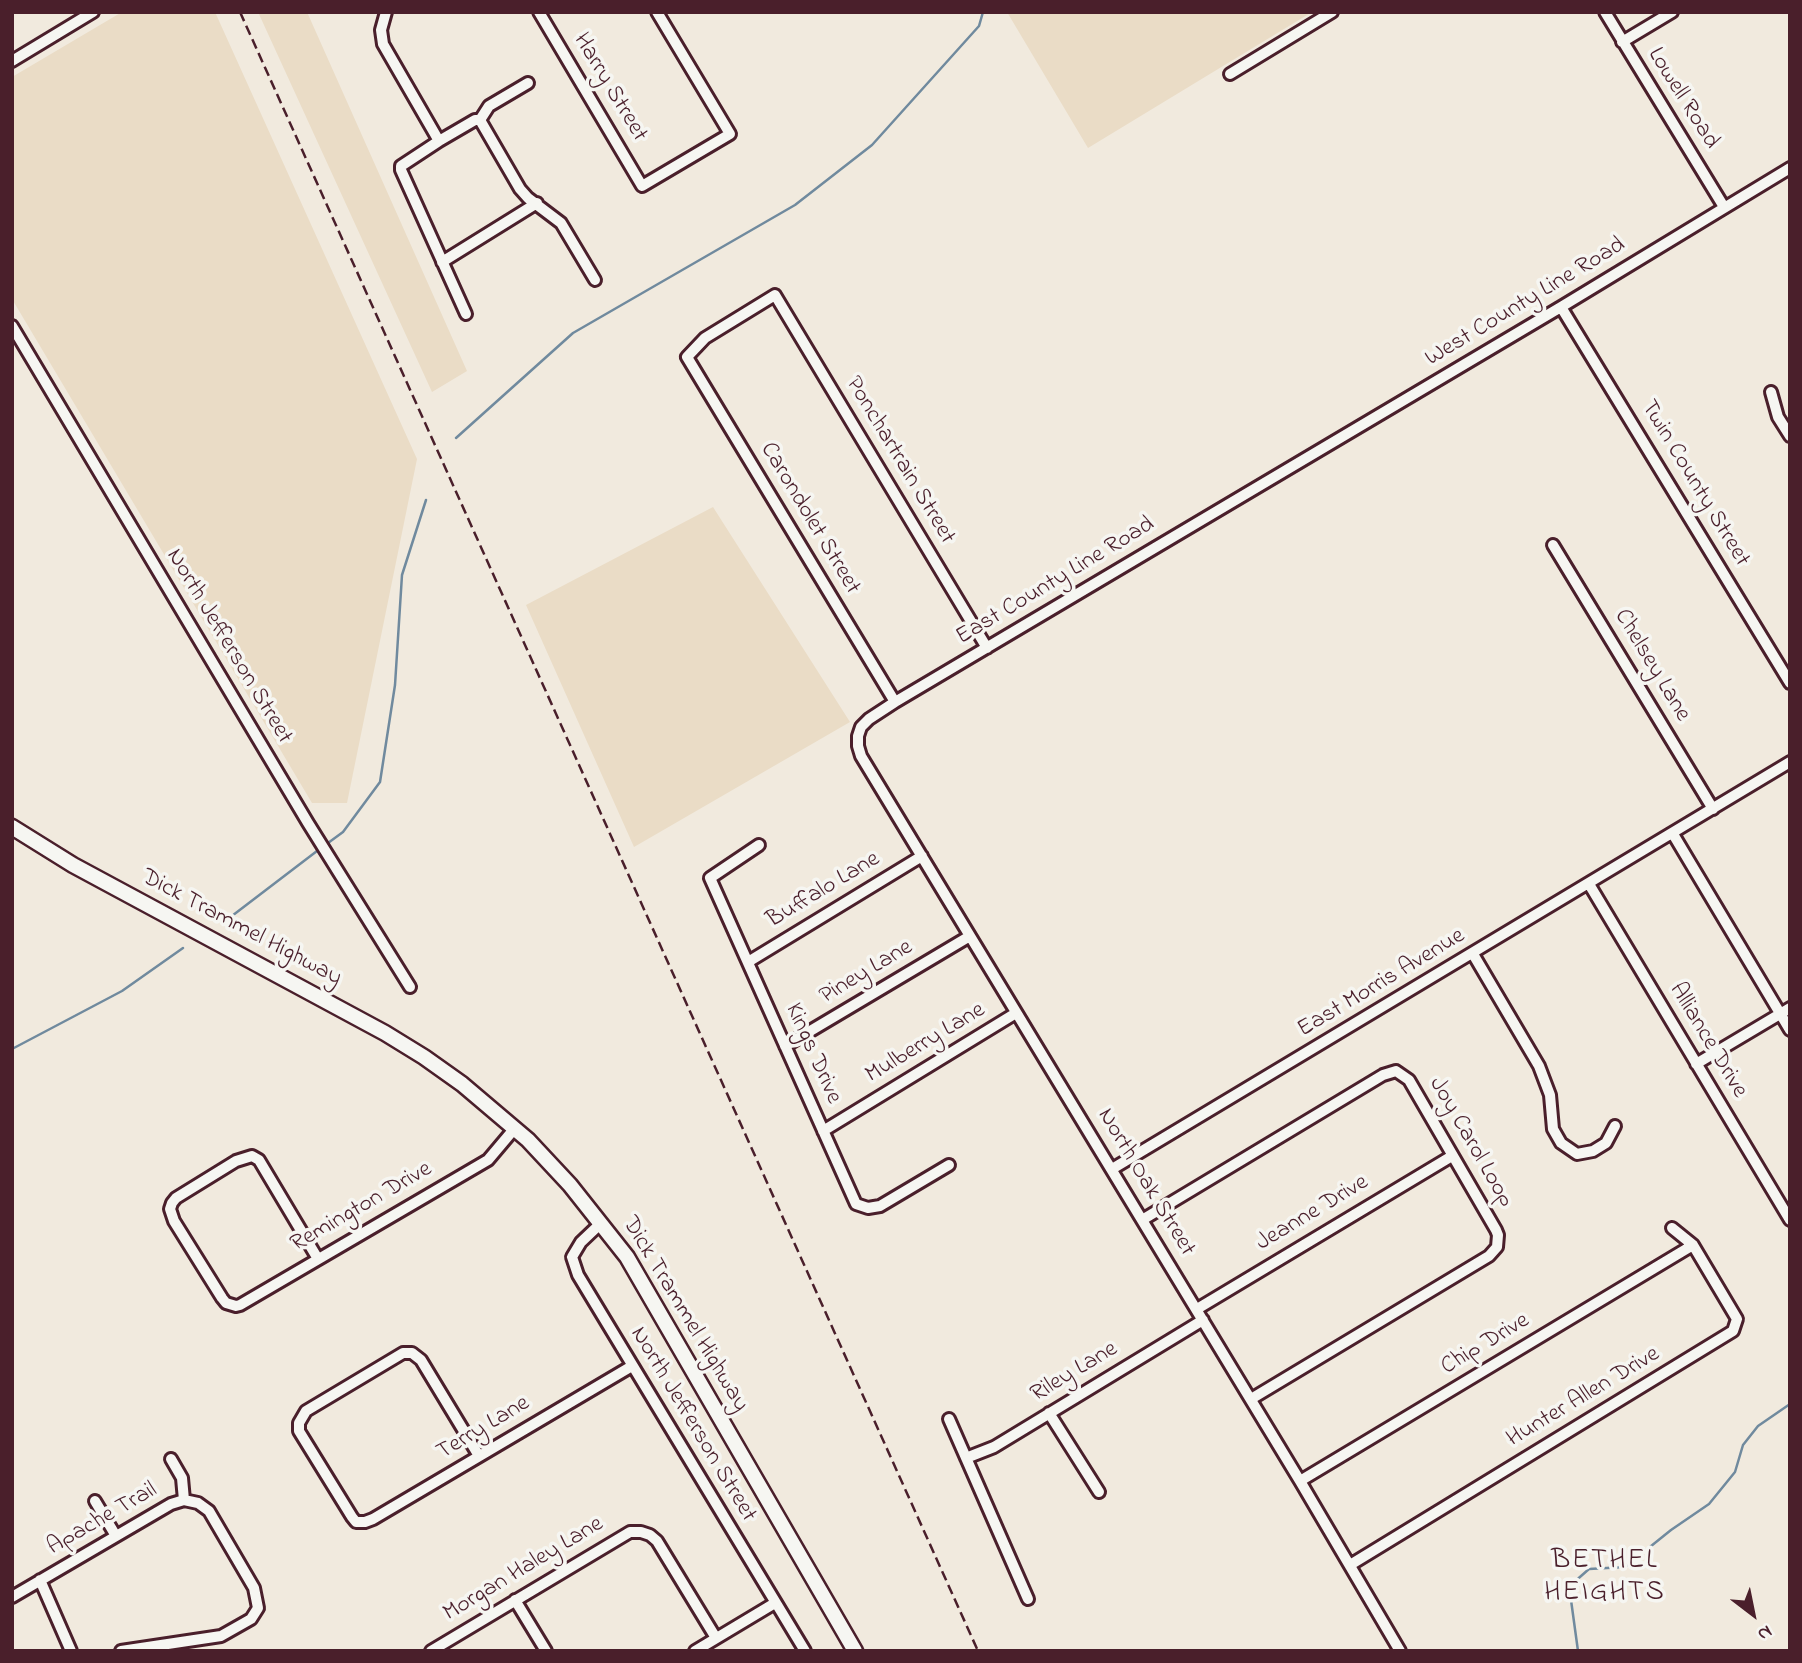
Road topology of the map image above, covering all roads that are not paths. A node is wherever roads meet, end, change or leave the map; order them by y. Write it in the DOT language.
graph roads {
  1 [pos="93,12"];
  2 [pos="386,12"];
  3 [pos="539,12"];
  4 [pos="657,12"];
  5 [pos="1332,12"];
  6 [pos="1605,12"];
  7 [pos="1672,12"];
  8 [pos="1622,42"];
  9 [pos="12,61"];
  10 [pos="1230,74"];
  11 [pos="528,83"];
  12 [pos="480,120"];
  13 [pos="439,141"];
  14 [pos="1790,168"];
  15 [pos="537,203"];
  16 [pos="1724,207"];
  17 [pos="442,262"];
  18 [pos="595,280"];
  19 [pos="775,295"];
  20 [pos="1561,307"];
  21 [pos="466,314"];
  22 [pos="12,326"];
  23 [pos="1771,392"];
  24 [pos="1790,436"];
  25 [pos="1284,472"];
  26 [pos="1553,545"];
  27 [pos="987,648"];
  28 [pos="1790,683"];
  29 [pos="895,702"];
  30 [pos="858,736"];
  31 [pos="1790,762"];
  32 [pos="1713,808"];
  33 [pos="12,827"];
  34 [pos="1673,834"];
  35 [pos="758,845"];
  36 [pos="922,856"];
  37 [pos="1589,884"];
  38 [pos="970,936"];
  39 [pos="1473,954"];
  40 [pos="748,961"];
  41 [pos="410,987"];
  42 [pos="1785,1011"];
  43 [pos="1016,1013"];
  44 [pos="1790,1030"];
  45 [pos="785,1046"];
  46 [pos="1696,1064"];
  47 [pos="1615,1126"];
  48 [pos="515,1128"];
  49 [pos="823,1131"];
  50 [pos="1452,1156"];
  51 [pos="949,1165"];
  52 [pos="1112,1169"];
  53 [pos="1142,1220"];
  54 [pos="1790,1220"];
  55 [pos="601,1223"];
  56 [pos="1672,1228"];
  57 [pos="1693,1245"];
  58 [pos="318,1259"];
  59 [pos="1197,1309"];
  60 [pos="1203,1320"];
  61 [pos="632,1366"];
  62 [pos="1251,1399"];
  63 [pos="1049,1413"];
  64 [pos="949,1419"];
  65 [pos="479,1456"];
  66 [pos="966,1458"];
  67 [pos="171,1459"];
  68 [pos="1300,1481"];
  69 [pos="1098,1492"];
  70 [pos="184,1500"];
  71 [pos="94,1501"];
  72 [pos="116,1536"];
  73 [pos="1350,1565"];
  74 [pos="40,1580"];
  75 [pos="12,1597"];
  76 [pos="1028,1599"];
  77 [pos="515,1600"];
  78 [pos="775,1603"];
  79 [pos="716,1638"];
  80 [pos="191,1646"];
  81 [pos="71,1651"];
  82 [pos="121,1651"];
  83 [pos="431,1651"];
  84 [pos="546,1651"];
  85 [pos="695,1651"];
  86 [pos="805,1651"];
  87 [pos="855,1651"];
  88 [pos="1400,1651"];
  1 -- 9 [label="street"];
  2 -- 13 [label="street"];
  3 -- 4 [label="street, Harry Street"];
  5 -- 10 [label="street"];
  6 -- 8 [label="street, Lowell Road"];
  7 -- 8 [label="street"];
  8 -- 16 [label="street, Lowell Road"];
  11 -- 12 [label="street"];
  12 -- 13 [label="street"];
  12 -- 15 [label="street"];
  13 -- 17 [label="street"];
  14 -- 16 [label="street, West County Line Road"];
  15 -- 17 [label="street"];
  15 -- 18 [label="street"];
  16 -- 20 [label="street, West County Line Road"];
  17 -- 21 [label="street"];
  19 -- 27 [label="street, Ponchartrain Street"];
  19 -- 29 [label="street, Carondolet Street"];
  20 -- 25 [label="street, West County Line Road"];
  20 -- 28 [label="street, Twin County Street"];
  22 -- 41 [label="street, North Jefferson Street"];
  23 -- 24 [label="street"];
  25 -- 27 [label="street, East County Line Road"];
  26 -- 32 [label="street, Chelsey Lane"];
  27 -- 29 [label="street, East County Line Road"];
  29 -- 30 [label="street, East County Line Road"];
  30 -- 36 [label="street, North Oak Street"];
  31 -- 32 [label="street, East Morris Avenue"];
  32 -- 34 [label="street, East Morris Avenue"];
  33 -- 48 [label="main road, Dick Trammel Highway"];
  34 -- 37 [label="street, East Morris Avenue"];
  34 -- 42 [label="street"];
  35 -- 40 [label="street, Kings Drive"];
  36 -- 38 [label="street, North Oak Street"];
  36 -- 40 [label="street, Buffalo Lane"];
  37 -- 39 [label="street, East Morris Avenue"];
  37 -- 46 [label="street, Alliance Drive"];
  38 -- 43 [label="street, North Oak Street"];
  38 -- 45 [label="street, Piney Lane"];
  39 -- 47 [label="street"];
  39 -- 52 [label="street, East Morris Avenue"];
  40 -- 45 [label="street, Kings Drive"];
  42 -- 44 [label="street"];
  42 -- 46 [label="street"];
  43 -- 49 [label="street, Mulberry Lane"];
  43 -- 52 [label="street, North Oak Street"];
  45 -- 49 [label="street, Kings Drive"];
  46 -- 54 [label="street, Alliance Drive"];
  48 -- 55 [label="main road, Dick Trammel Highway"];
  48 -- 58 [label="street, Remington Drive"];
  49 -- 51 [label="street, Kings Drive"];
  50 -- 53 [label="street, Joy Carol Loop"];
  50 -- 59 [label="street, Jeanne Drive"];
  50 -- 62 [label="street, Joy Carol Loop"];
  52 -- 53 [label="street, North Oak Street"];
  53 -- 59 [label="street, North Oak Street"];
  55 -- 61 [label="street, North Jefferson Street"];
  55 -- 87 [label="main road, Dick Trammel Highway"];
  56 -- 57 [label="street, Hunter Allen Drive"];
  57 -- 68 [label="street, Chip Drive"];
  57 -- 73 [label="street, Hunter Allen Drive"];
  58 -- 58 [label="street, Remington Drive"];
  59 -- 60 [label="street, North Oak Street"];
  60 -- 62 [label="street, North Oak Street"];
  60 -- 63 [label="street, Riley Lane"];
  61 -- 65 [label="street, Terry Lane"];
  61 -- 78 [label="street, North Jefferson Street"];
  62 -- 68 [label="street, North Oak Street"];
  63 -- 66 [label="street, Riley Lane"];
  63 -- 69 [label="street"];
  64 -- 66 [label="street"];
  65 -- 65 [label="street, Terry Lane"];
  66 -- 76 [label="street"];
  67 -- 70 [label="street"];
  68 -- 73 [label="street, North Oak Street"];
  70 -- 72 [label="street, Apache Trail"];
  70 -- 80 [label="street, Apache Trail"];
  71 -- 72 [label="street"];
  72 -- 74 [label="street, Apache Trail"];
  73 -- 88 [label="street, North Oak Street"];
  74 -- 75 [label="street, Apache Trail"];
  74 -- 81 [label="street"];
  77 -- 79 [label="street, Morgan Haley Lane"];
  77 -- 83 [label="street, Morgan Haley Lane"];
  77 -- 84 [label="street"];
  78 -- 79 [label="street"];
  78 -- 86 [label="street, North Jefferson Street"];
  79 -- 85 [label="street"];
  80 -- 82 [label="street, Apache Trail"];
}
